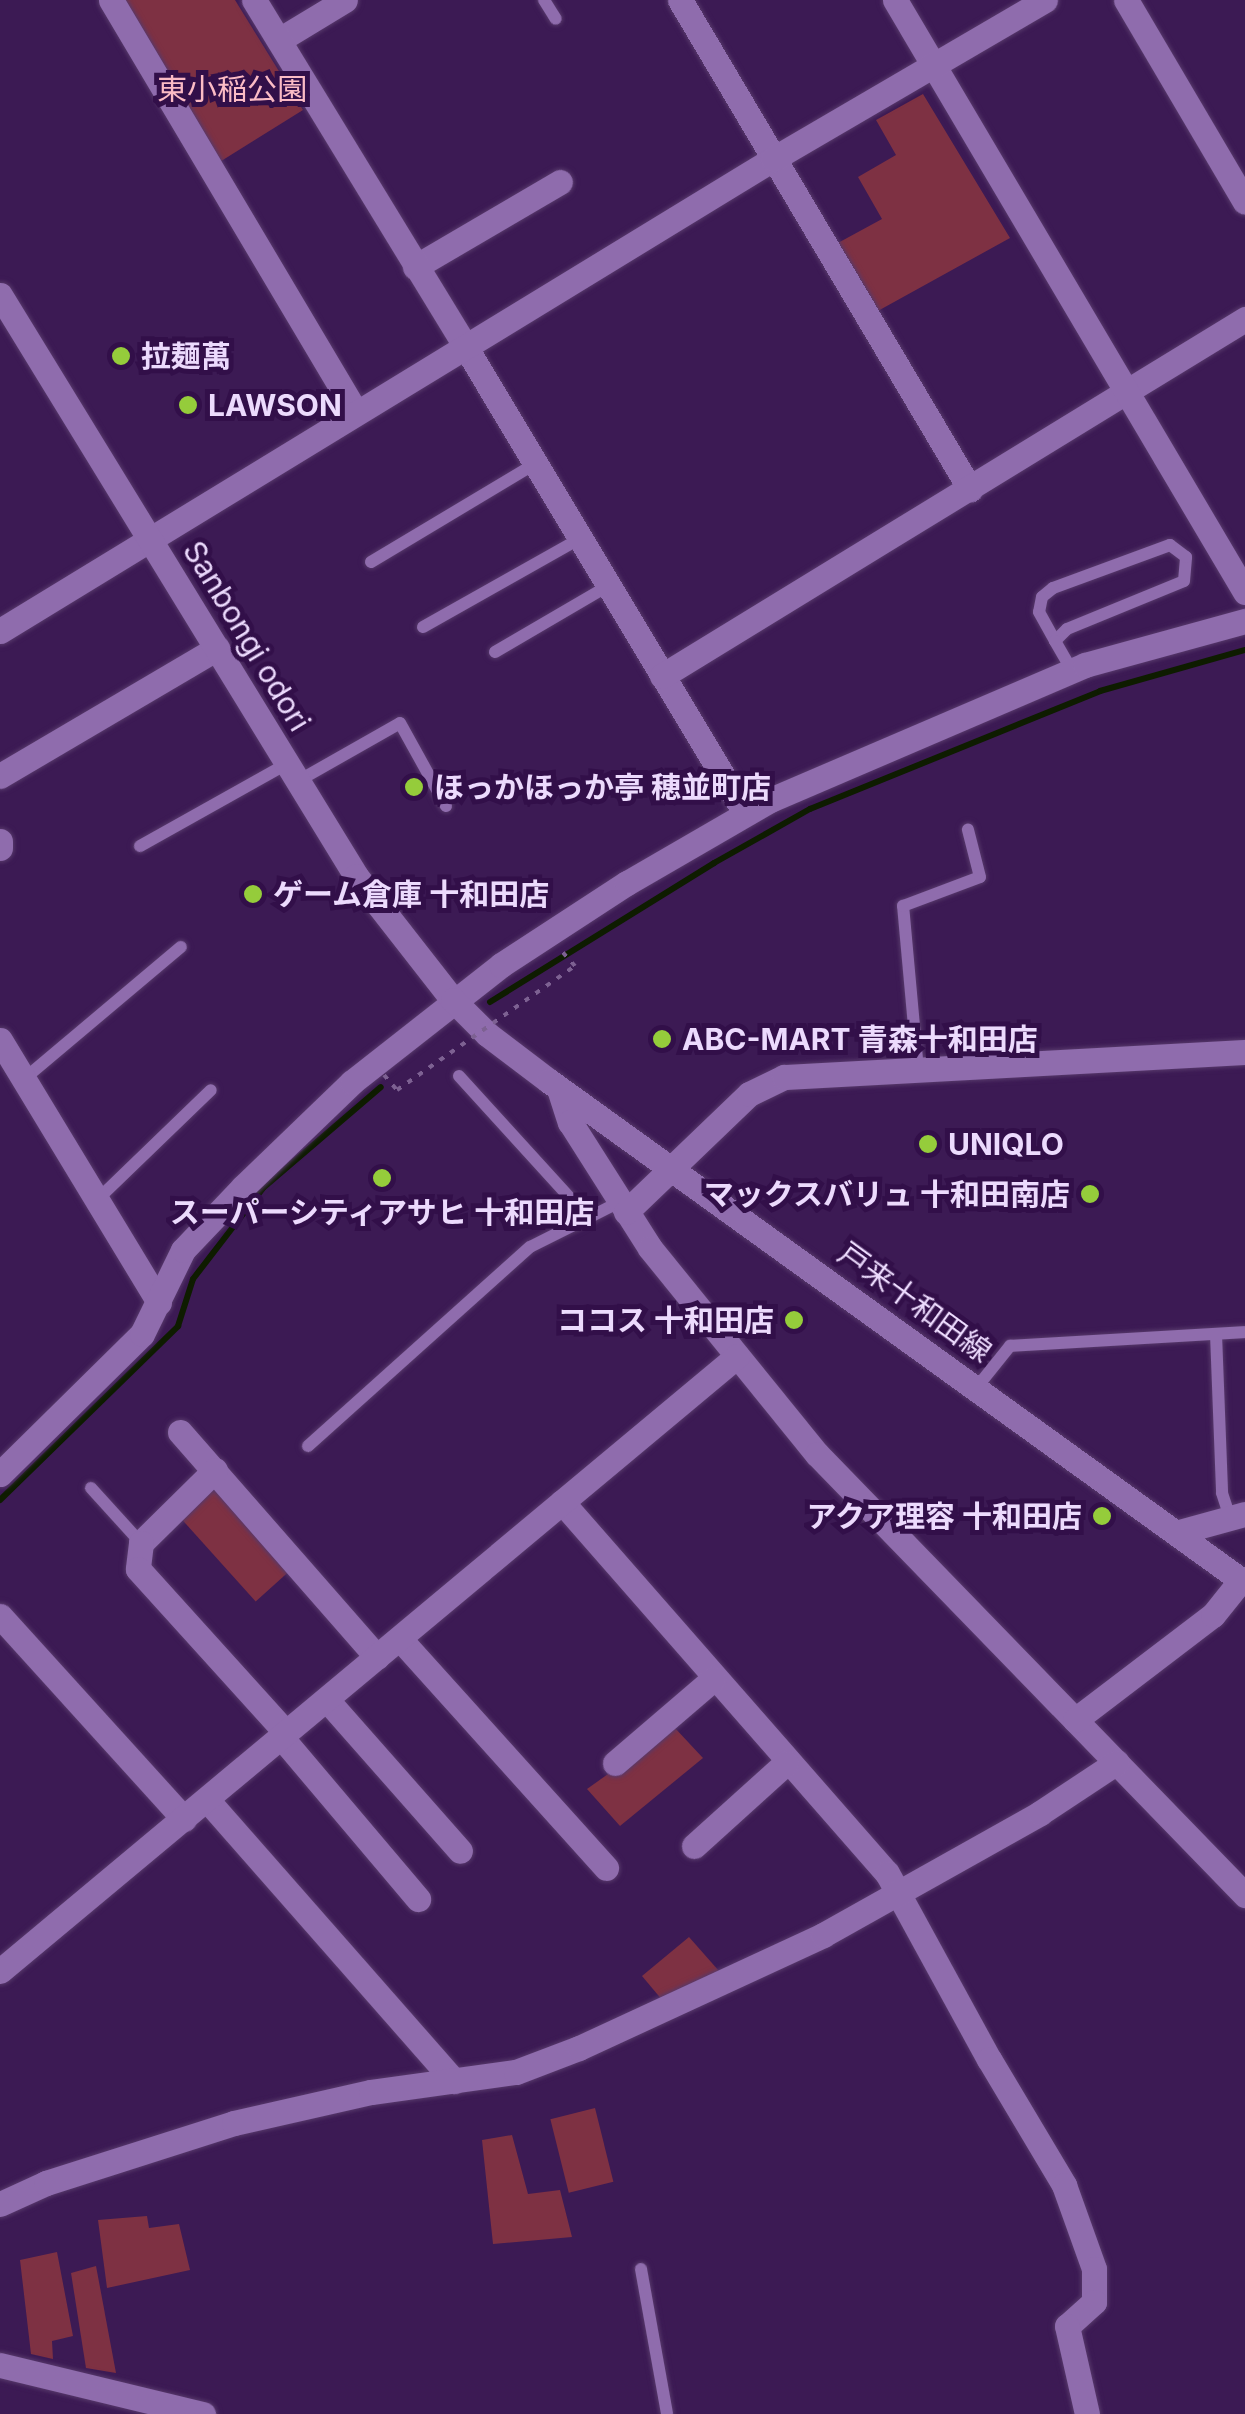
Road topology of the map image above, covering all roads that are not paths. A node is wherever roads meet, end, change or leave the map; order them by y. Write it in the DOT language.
graph roads {
  1 [pos="112,0"];
  2 [pos="254,0"];
  3 [pos="345,0"];
  4 [pos="544,0"];
  5 [pos="680,0"];
  6 [pos="895,0"];
  7 [pos="1045,0"];
  8 [pos="1126,0"];
  9 [pos="556,19"];
  10 [pos="279,40"];
  11 [pos="934,67"];
  12 [pos="774,159"];
  13 [pos="560,182"];
  14 [pos="1245,202"];
  15 [pos="415,266"];
  16 [pos="0,297"];
  17 [pos="1245,319"];
  18 [pos="465,346"];
  19 [pos="1125,393"];
  20 [pos="356,413"];
  21 [pos="535,464"];
  22 [pos="970,489"];
  23 [pos="150,538"];
  24 [pos="580,539"];
  25 [pos="371,562"];
  26 [pos="608,586"];
  27 [pos="1245,592"];
  28 [pos="1245,622"];
  29 [pos="422,627"];
  30 [pos="0,631"];
  31 [pos="1056,642"];
  32 [pos="217,648"];
  33 [pos="495,652"];
  34 [pos="1072,670"];
  35 [pos="662,676"];
  36 [pos="292,772"];
  37 [pos="0,776"];
  38 [pos="446,806"];
  39 [pos="745,812"];
  40 [pos="968,830"];
  41 [pos="140,846"];
  42 [pos="181,947"];
  43 [pos="453,1000"];
  44 [pos="3,1050"];
  45 [pos="1245,1052"];
  46 [pos="918,1070"];
  47 [pos="459,1076"];
  48 [pos="24,1079"];
  49 [pos="560,1089"];
  50 [pos="212,1090"];
  51 [pos="670,1166"];
  52 [pos="97,1200"];
  53 [pos="623,1207"];
  54 [pos="588,1218"];
  55 [pos="159,1303"];
  56 [pos="1245,1332"];
  57 [pos="1216,1334"];
  58 [pos="737,1356"];
  59 [pos="977,1387"];
  60 [pos="180,1432"];
  61 [pos="308,1446"];
  62 [pos="215,1470"];
  63 [pos="0,1474"];
  64 [pos="91,1488"];
  65 [pos="562,1502"];
  66 [pos="1237,1516"];
  67 [pos="1179,1532"];
  68 [pos="141,1543"];
  69 [pos="1243,1581"];
  70 [pos="0,1616"];
  71 [pos="400,1639"];
  72 [pos="377,1658"];
  73 [pos="713,1678"];
  74 [pos="327,1700"];
  75 [pos="1075,1720"];
  76 [pos="284,1736"];
  77 [pos="786,1762"];
  78 [pos="1118,1762"];
  79 [pos="615,1763"];
  80 [pos="208,1801"];
  81 [pos="184,1819"];
  82 [pos="694,1846"];
  83 [pos="460,1852"];
  84 [pos="606,1868"];
  85 [pos="899,1894"];
  86 [pos="1245,1895"];
  87 [pos="418,1899"];
  88 [pos="0,1971"];
  89 [pos="454,2081"];
  90 [pos="0,2204"];
  91 [pos="641,2269"];
  92 [pos="0,2364"];
  93 [pos="203,2414"];
  94 [pos="668,2414"];
  95 [pos="1087,2414"];
  1 -- 20 [label="street"];
  2 -- 10 [label="street"];
  3 -- 10 [label="street"];
  4 -- 9 [label="lane"];
  5 -- 12 [label="street"];
  6 -- 11 [label="street"];
  7 -- 11 [label="street"];
  8 -- 14 [label="street"];
  10 -- 15 [label="street"];
  11 -- 12 [label="street"];
  11 -- 19 [label="street"];
  12 -- 18 [label="street"];
  12 -- 22 [label="street"];
  13 -- 15 [label="street"];
  15 -- 18 [label="street"];
  16 -- 23 [label="street, Sanbongi odori"];
  17 -- 19 [label="street"];
  18 -- 20 [label="street"];
  18 -- 21 [label="street"];
  19 -- 22 [label="street"];
  19 -- 27 [label="street"];
  20 -- 23 [label="street"];
  21 -- 24 [label="street"];
  21 -- 25 [label="lane"];
  22 -- 35 [label="street"];
  23 -- 30 [label="street"];
  23 -- 32 [label="street, Sanbongi odori"];
  24 -- 26 [label="street"];
  24 -- 29 [label="lane"];
  26 -- 33 [label="lane"];
  26 -- 35 [label="street"];
  28 -- 34 [label="street"];
  31 -- 31 [label="lane"];
  31 -- 34 [label="lane"];
  32 -- 36 [label="street, Sanbongi odori"];
  32 -- 37 [label="street"];
  34 -- 39 [label="street"];
  35 -- 39 [label="street"];
  36 -- 38 [label="lane"];
  36 -- 41 [label="lane"];
  36 -- 43 [label="street, Sanbongi odori"];
  39 -- 43 [label="street"];
  40 -- 46 [label="lane"];
  42 -- 48 [label="lane"];
  43 -- 49 [label="street, 戸来十和田線"];
  43 -- 55 [label="street"];
  44 -- 48 [label="street"];
  45 -- 46 [label="street"];
  46 -- 51 [label="street"];
  47 -- 54 [label="lane"];
  48 -- 52 [label="street"];
  49 -- 51 [label="street, 戸来十和田線"];
  49 -- 53 [label="street"];
  50 -- 52 [label="lane"];
  51 -- 53 [label="street"];
  51 -- 59 [label="street, 戸来十和田線"];
  52 -- 55 [label="street"];
  53 -- 54 [label="lane"];
  53 -- 58 [label="street"];
  54 -- 61 [label="lane"];
  55 -- 63 [label="street"];
  56 -- 57 [label="lane"];
  57 -- 59 [label="lane"];
  57 -- 66 [label="lane"];
  58 -- 65 [label="street"];
  58 -- 75 [label="street"];
  59 -- 67 [label="street, 戸来十和田線"];
  60 -- 62 [label="street"];
  62 -- 68 [label="street"];
  62 -- 72 [label="street"];
  64 -- 68 [label="lane"];
  65 -- 71 [label="street"];
  65 -- 73 [label="street"];
  66 -- 67 [label="street"];
  67 -- 69 [label="street, 戸来十和田線"];
  68 -- 76 [label="street"];
  69 -- 75 [label="street"];
  70 -- 81 [label="street"];
  71 -- 72 [label="street"];
  71 -- 84 [label="street"];
  72 -- 74 [label="street"];
  73 -- 77 [label="street"];
  73 -- 79 [label="street"];
  74 -- 76 [label="street"];
  74 -- 83 [label="street"];
  75 -- 78 [label="street"];
  76 -- 80 [label="street"];
  76 -- 87 [label="street"];
  77 -- 82 [label="street"];
  77 -- 85 [label="street"];
  78 -- 85 [label="street"];
  78 -- 86 [label="street"];
  80 -- 81 [label="street"];
  80 -- 89 [label="street"];
  81 -- 88 [label="street"];
  85 -- 89 [label="street"];
  85 -- 95 [label="street"];
  89 -- 90 [label="street"];
  91 -- 94 [label="lane"];
  92 -- 93 [label="street"];
}
